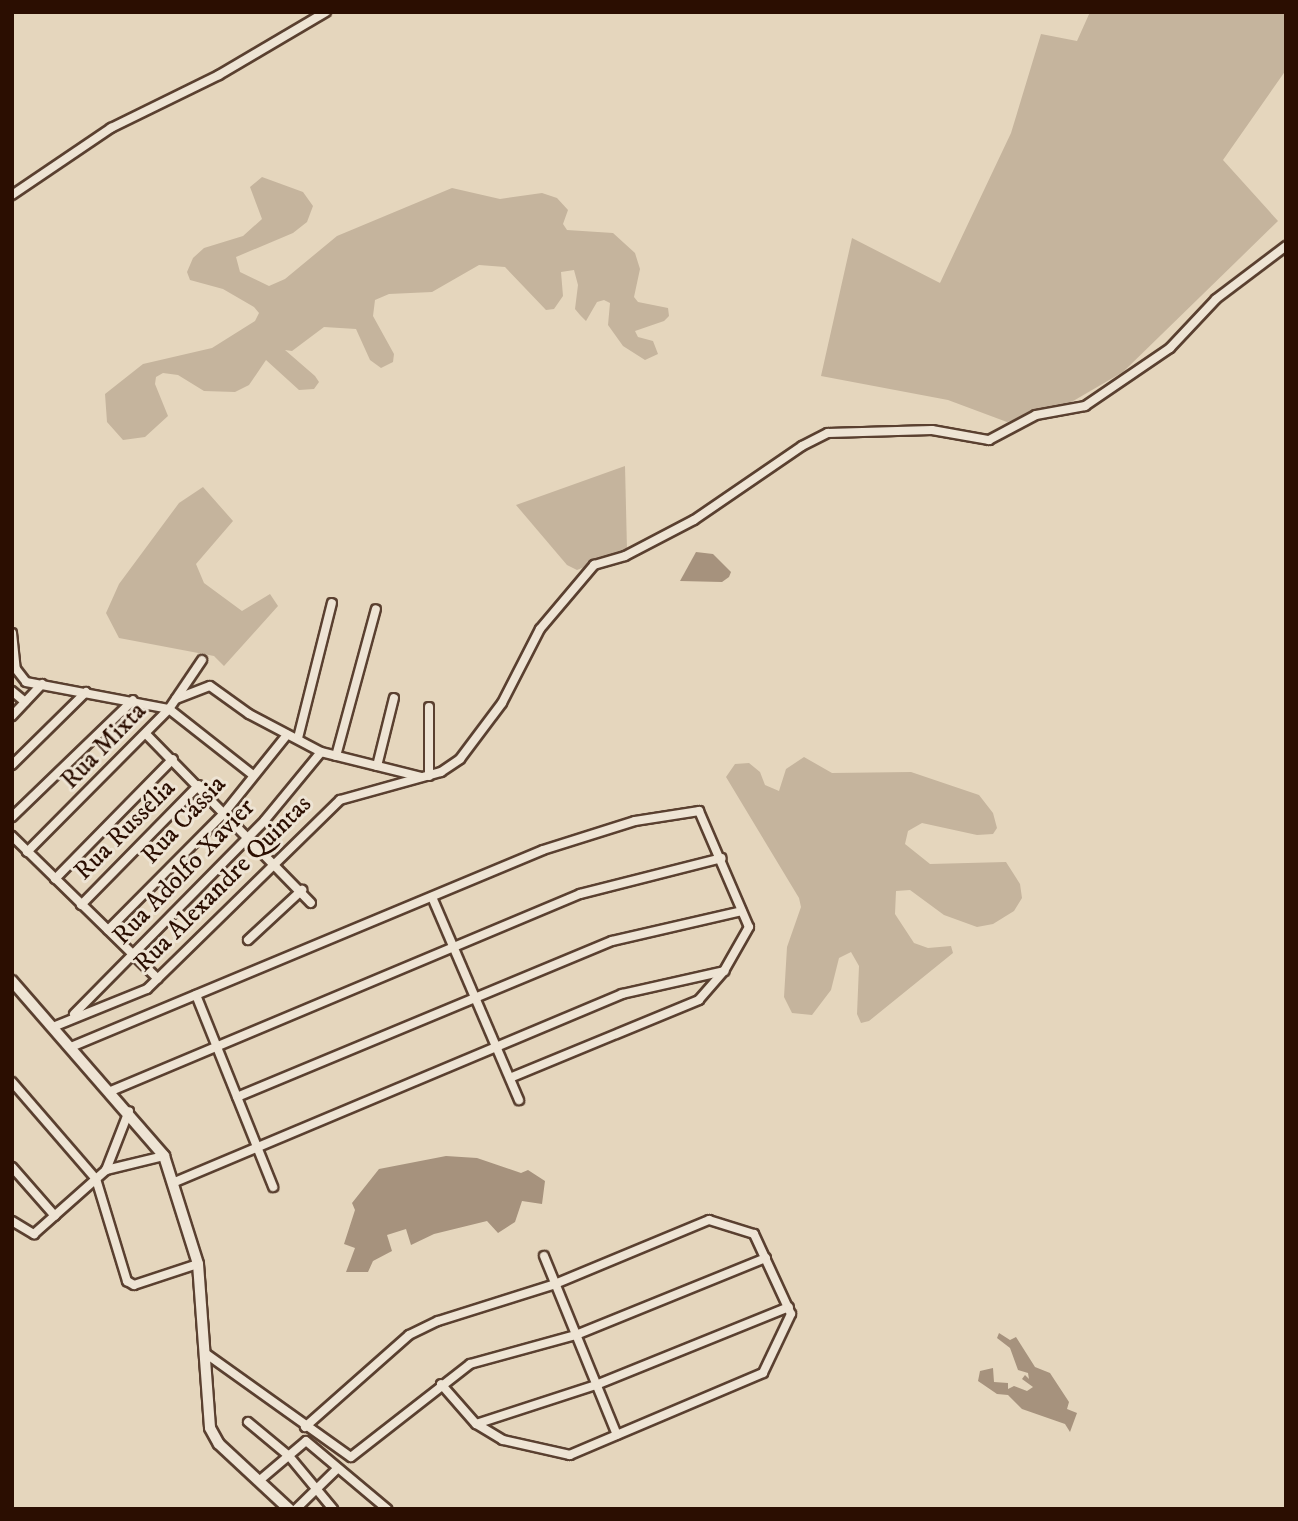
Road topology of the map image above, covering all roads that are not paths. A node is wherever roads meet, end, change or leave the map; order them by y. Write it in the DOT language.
graph roads {
  1 [pos="326,12"];
  2 [pos="12,195"];
  3 [pos="1286,246"];
  4 [pos="332,603"];
  5 [pos="376,609"];
  6 [pos="12,633"];
  7 [pos="13,659"];
  8 [pos="202,660"];
  9 [pos="42,684"];
  10 [pos="12,691"];
  11 [pos="86,692"];
  12 [pos="394,698"];
  13 [pos="176,699"];
  14 [pos="135,700"];
  15 [pos="25,702"];
  16 [pos="429,707"];
  17 [pos="169,709"];
  18 [pos="12,716"];
  19 [pos="146,734"];
  20 [pos="287,735"];
  21 [pos="298,738"];
  22 [pos="321,752"];
  23 [pos="335,756"];
  24 [pos="173,759"];
  25 [pos="12,765"];
  26 [pos="377,766"];
  27 [pos="253,775"];
  28 [pos="426,777"];
  29 [pos="199,785"];
  30 [pos="225,812"];
  31 [pos="12,817"];
  32 [pos="12,836"];
  33 [pos="250,836"];
  34 [pos="27,852"];
  35 [pos="722,858"];
  36 [pos="275,863"];
  37 [pos="55,879"];
  38 [pos="302,890"];
  39 [pos="432,897"];
  40 [pos="311,903"];
  41 [pos="81,905"];
  42 [pos="742,911"];
  43 [pos="108,929"];
  44 [pos="248,940"];
  45 [pos="455,948"];
  46 [pos="133,955"];
  47 [pos="724,971"];
  48 [pos="158,979"];
  49 [pos="12,981"];
  50 [pos="17,994"];
  51 [pos="196,995"];
  52 [pos="475,996"];
  53 [pos="72,1016"];
  54 [pos="53,1027"];
  55 [pos="216,1045"];
  56 [pos="496,1046"];
  57 [pos="71,1047"];
  58 [pos="510,1078"];
  59 [pos="12,1082"];
  60 [pos="111,1091"];
  61 [pos="237,1097"];
  62 [pos="519,1100"];
  63 [pos="129,1111"];
  64 [pos="257,1147"];
  65 [pos="164,1156"];
  66 [pos="12,1167"];
  67 [pos="106,1170"];
  68 [pos="96,1178"];
  69 [pos="176,1182"];
  70 [pos="273,1187"];
  71 [pos="55,1216"];
  72 [pos="12,1221"];
  73 [pos="544,1256"];
  74 [pos="766,1258"];
  75 [pos="198,1264"];
  76 [pos="555,1284"];
  77 [pos="789,1307"];
  78 [pos="576,1335"];
  79 [pos="205,1353"];
  80 [pos="440,1384"];
  81 [pos="596,1385"];
  82 [pos="248,1422"];
  83 [pos="476,1424"];
  84 [pos="305,1427"];
  85 [pos="617,1435"];
  86 [pos="289,1456"];
  87 [pos="336,1470"];
  88 [pos="260,1480"];
  89 [pos="317,1488"];
  90 [pos="289,1509"];
  91 [pos="296,1509"];
  92 [pos="332,1509"];
  93 [pos="387,1509"];
  1 -- 2 [label="street"];
  3 -- 28 [label="street, Rua Alexandre Quintas"];
  4 -- 21 [label="street"];
  5 -- 23 [label="street"];
  6 -- 7 [label="street"];
  7 -- 9 [label="street"];
  8 -- 13 [label="street, Rua Mixta"];
  9 -- 11 [label="street"];
  9 -- 15 [label="street"];
  10 -- 15 [label="street"];
  11 -- 14 [label="street"];
  11 -- 25 [label="street"];
  12 -- 26 [label="street"];
  13 -- 17 [label="street, Rua Mixta"];
  13 -- 20 [label="street"];
  14 -- 17 [label="street"];
  14 -- 31 [label="street"];
  15 -- 18 [label="street"];
  16 -- 28 [label="street"];
  17 -- 19 [label="street, Rua Mixta"];
  17 -- 27 [label="street"];
  19 -- 24 [label="street"];
  19 -- 34 [label="street, Rua Mixta"];
  20 -- 21 [label="street"];
  20 -- 27 [label="street, Rua Cássia"];
  21 -- 22 [label="street"];
  22 -- 23 [label="street"];
  22 -- 33 [label="street, Rua Adolfo Xavier"];
  23 -- 26 [label="street"];
  24 -- 29 [label="street"];
  24 -- 37 [label="street"];
  26 -- 28 [label="street"];
  27 -- 30 [label="street, Rua Cássia"];
  28 -- 36 [label="street, Rua Alexandre Quintas"];
  29 -- 30 [label="street"];
  29 -- 41 [label="street, Rua Russélia"];
  30 -- 33 [label="street"];
  30 -- 43 [label="street, Rua Cássia"];
  32 -- 34 [label="street"];
  33 -- 36 [label="street"];
  33 -- 46 [label="street, Rua Adolfo Xavier"];
  34 -- 37 [label="street"];
  35 -- 39 [label="street"];
  35 -- 42 [label="street"];
  35 -- 45 [label="street"];
  36 -- 38 [label="street"];
  36 -- 48 [label="street, Rua Alexandre Quintas"];
  37 -- 41 [label="street"];
  38 -- 40 [label="street"];
  38 -- 44 [label="street"];
  39 -- 45 [label="street"];
  39 -- 51 [label="street"];
  41 -- 43 [label="street"];
  42 -- 47 [label="street"];
  42 -- 52 [label="street"];
  43 -- 46 [label="street"];
  45 -- 52 [label="street"];
  45 -- 55 [label="street"];
  46 -- 48 [label="street"];
  46 -- 53 [label="street, Rua Adolfo Xavier"];
  47 -- 56 [label="street"];
  47 -- 58 [label="street"];
  48 -- 53 [label="street, Rua Alexandre Quintas"];
  49 -- 50 [label="main road"];
  50 -- 54 [label="main road"];
  51 -- 55 [label="street"];
  51 -- 57 [label="street"];
  52 -- 56 [label="street"];
  52 -- 61 [label="street"];
  53 -- 54 [label="street, Rua Alexandre Quintas"];
  54 -- 57 [label="main road"];
  55 -- 60 [label="street"];
  55 -- 61 [label="street"];
  56 -- 58 [label="street"];
  56 -- 64 [label="street"];
  57 -- 60 [label="main road"];
  58 -- 62 [label="street"];
  59 -- 68 [label="street"];
  60 -- 63 [label="main road"];
  61 -- 64 [label="street"];
  63 -- 65 [label="main road"];
  63 -- 67 [label="street"];
  64 -- 69 [label="street"];
  64 -- 70 [label="street"];
  65 -- 67 [label="street"];
  65 -- 69 [label="main road"];
  66 -- 71 [label="street"];
  67 -- 68 [label="street"];
  68 -- 71 [label="street"];
  68 -- 75 [label="street"];
  69 -- 75 [label="main road"];
  71 -- 72 [label="street"];
  73 -- 76 [label="street"];
  74 -- 76 [label="street"];
  74 -- 77 [label="street"];
  74 -- 78 [label="street"];
  75 -- 79 [label="main road"];
  76 -- 78 [label="street"];
  76 -- 84 [label="street"];
  77 -- 81 [label="street"];
  77 -- 85 [label="street"];
  78 -- 80 [label="street"];
  78 -- 81 [label="street"];
  79 -- 84 [label="street"];
  79 -- 88 [label="main road"];
  80 -- 83 [label="street"];
  80 -- 84 [label="street"];
  81 -- 83 [label="street"];
  81 -- 85 [label="street"];
  82 -- 86 [label="street"];
  83 -- 85 [label="street"];
  86 -- 87 [label="street"];
  86 -- 88 [label="street"];
  86 -- 89 [label="street"];
  87 -- 89 [label="street"];
  87 -- 93 [label="street"];
  88 -- 90 [label="main road"];
  89 -- 91 [label="street"];
  89 -- 92 [label="street"];
}
